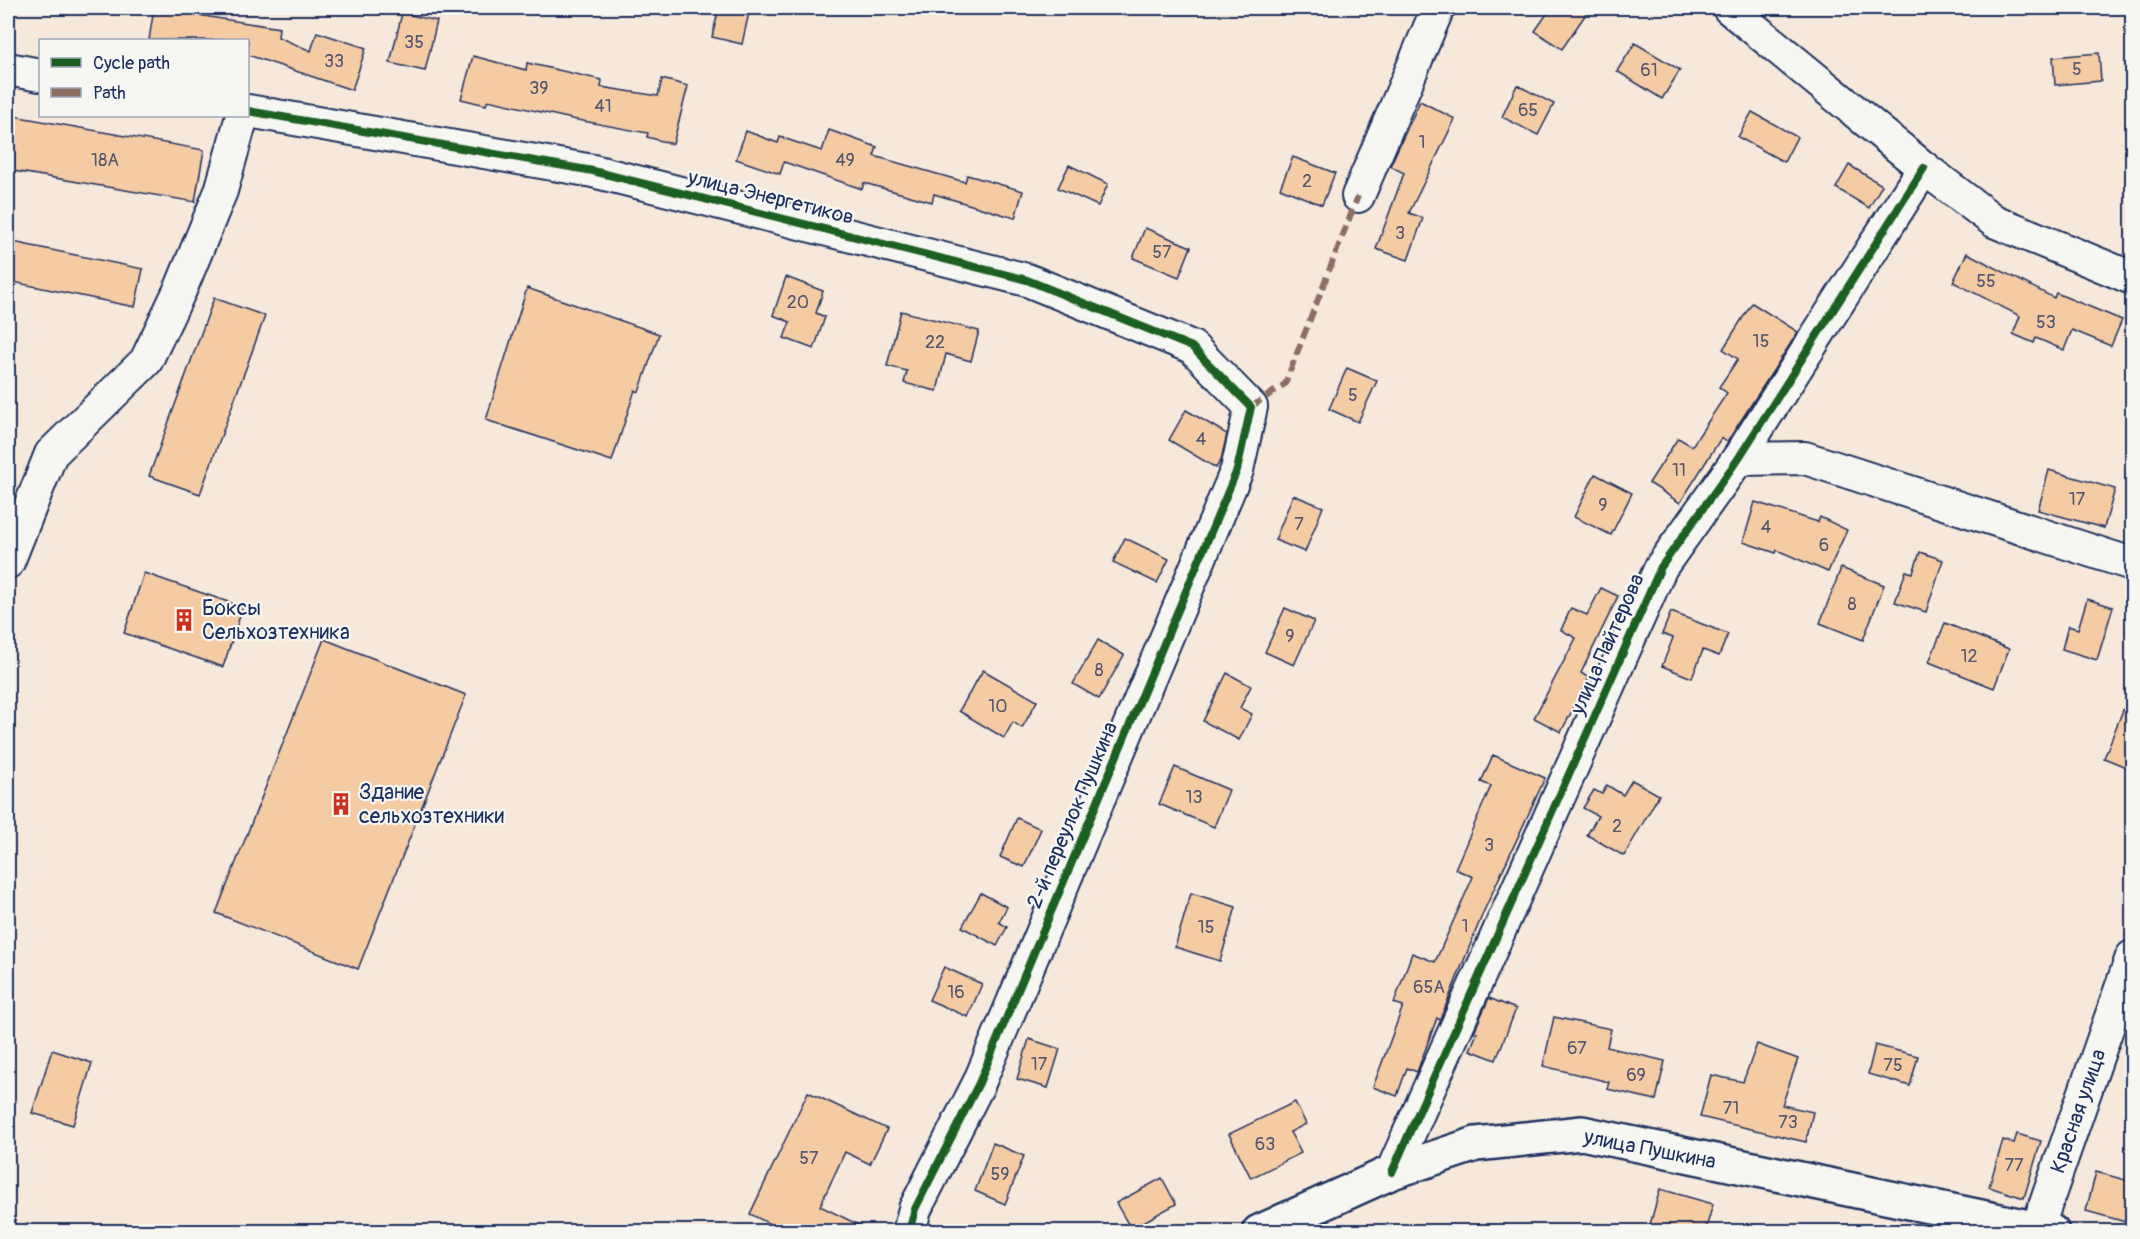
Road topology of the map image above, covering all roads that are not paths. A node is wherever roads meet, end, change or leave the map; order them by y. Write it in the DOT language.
graph roads {
  1 [pos="1438,8"];
  2 [pos="1729,8"];
  3 [pos="8,69"];
  4 [pos="39,75"];
  5 [pos="249,111"];
  6 [pos="243,117"];
  7 [pos="1924,168"];
  8 [pos="1358,196"];
  9 [pos="2133,278"];
  10 [pos="1251,407"];
  11 [pos="1738,459"];
  12 [pos="8,562"];
  13 [pos="2133,564"];
  14 [pos="2133,957"];
  15 [pos="1392,1172"];
  16 [pos="2042,1230"];
  17 [pos="909,1232"];
  18 [pos="1258,1232"];
  1 -- 8 [label="street"];
  2 -- 7 [label="street"];
  3 -- 4 [label="street"];
  5 -- 10 [label="street, улица Энергетиков"];
  6 -- 12 [label="street"];
  7 -- 9 [label="street"];
  7 -- 11 [label="street, улица Пайтерова"];
  10 -- 17 [label="street, 2-й переулок Пушкина"];
  11 -- 13 [label="street"];
  11 -- 15 [label="street, улица Пайтерова"];
  14 -- 16 [label="street, Красная улица"];
  15 -- 16 [label="main road, улица Пушкина"];
  15 -- 18 [label="main road, улица Пушкина"];
}
